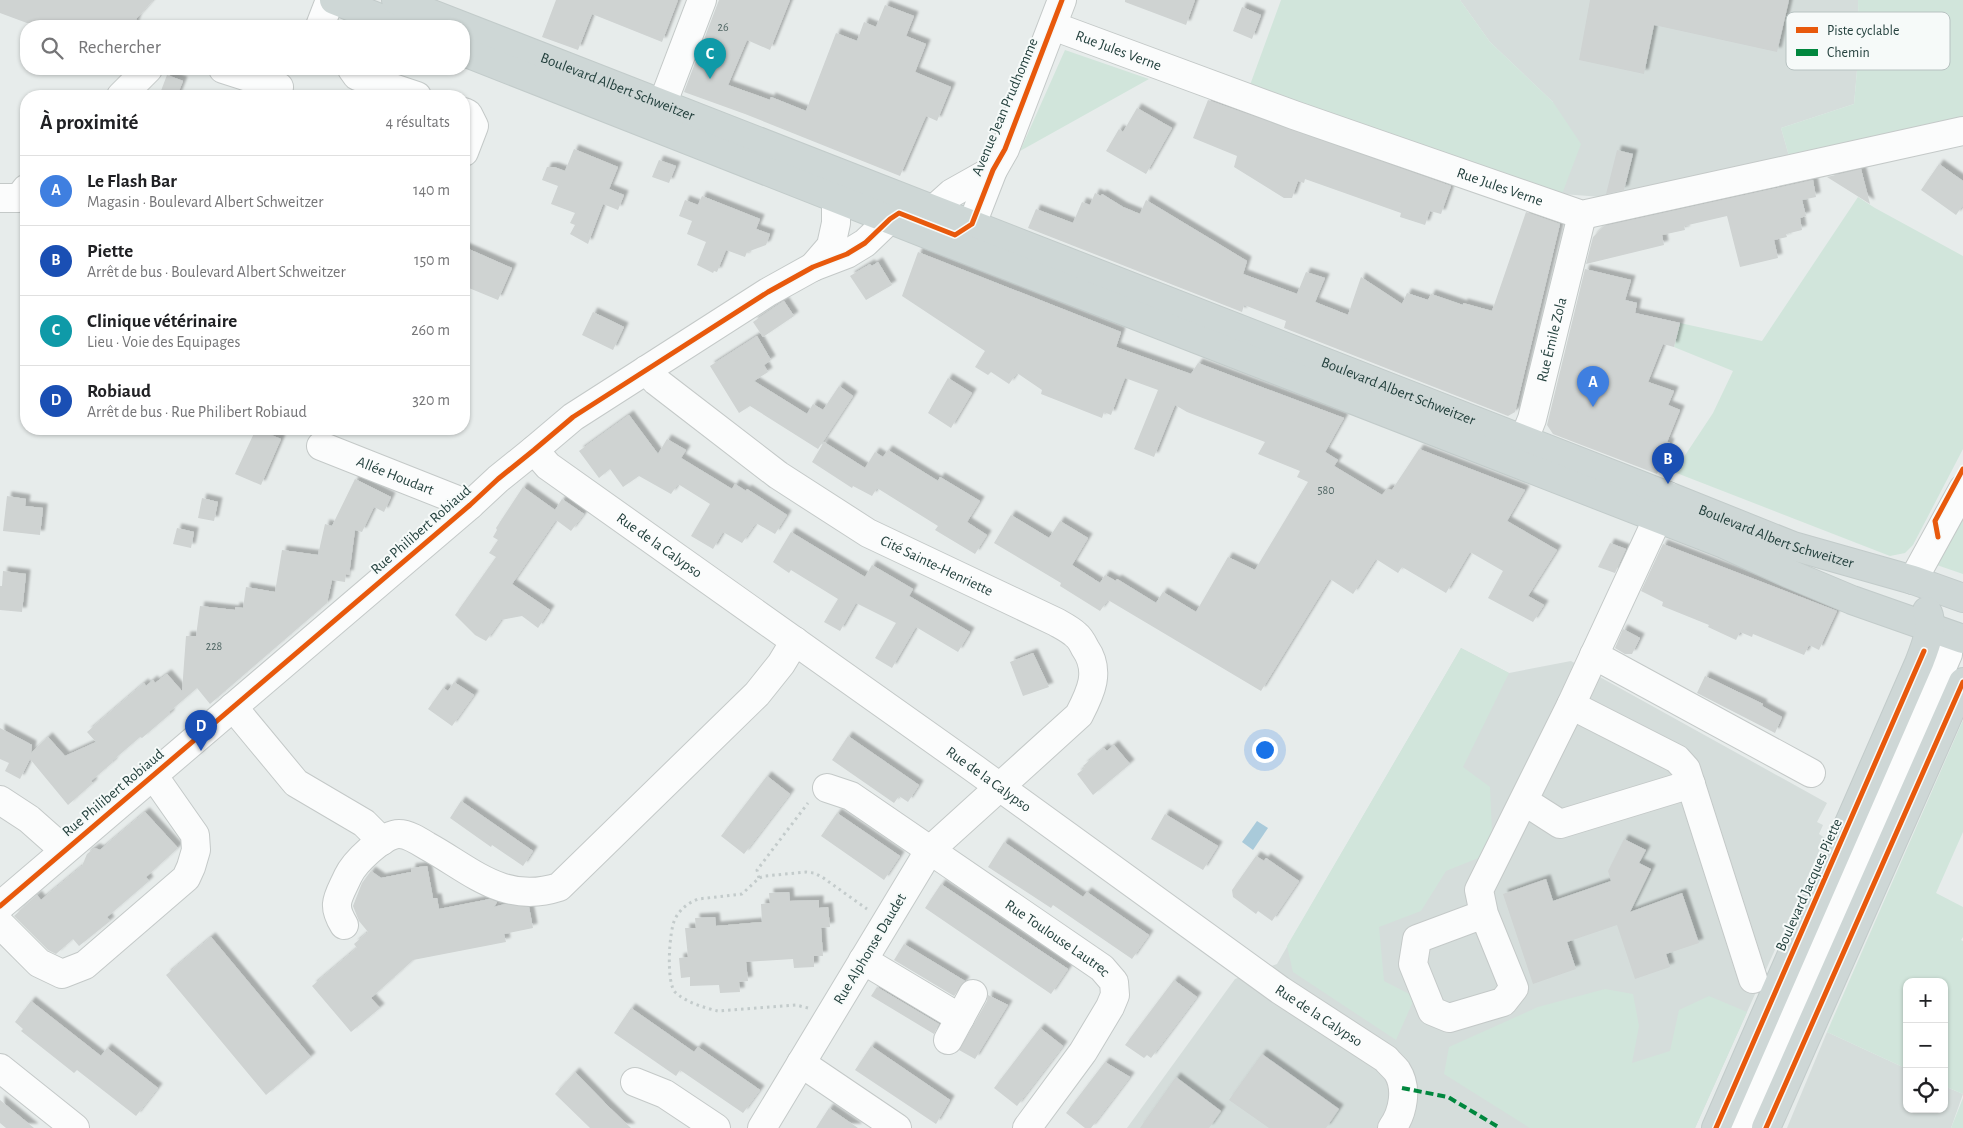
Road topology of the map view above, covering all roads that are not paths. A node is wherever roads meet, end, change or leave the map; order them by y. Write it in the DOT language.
graph roads {
  1 [pos="330,0"];
  2 [pos="334,0"];
  3 [pos="396,0"];
  4 [pos="702,0"];
  5 [pos="1062,0"];
  6 [pos="322,20"];
  7 [pos="385,20"];
  8 [pos="441,20"];
  9 [pos="1053,26"];
  10 [pos="470,33"];
  11 [pos="470,54"];
  12 [pos="142,75"];
  13 [pos="246,75"];
  14 [pos="356,75"];
  15 [pos="280,84"];
  16 [pos="127,90"];
  17 [pos="399,90"];
  18 [pos="658,116"];
  19 [pos="470,118"];
  20 [pos="1963,131"];
  21 [pos="470,136"];
  22 [pos="992,170"];
  23 [pos="840,186"];
  24 [pos="20,197"];
  25 [pos="0,198"];
  26 [pos="934,210"];
  27 [pos="889,212"];
  28 [pos="1582,215"];
  29 [pos="972,224"];
  30 [pos="813,267"];
  31 [pos="646,370"];
  32 [pos="321,446"];
  33 [pos="534,450"];
  34 [pos="1519,452"];
  35 [pos="1963,489"];
  36 [pos="470,505"];
  37 [pos="1663,507"];
  38 [pos="1963,598"];
  39 [pos="1921,603"];
  40 [pos="1963,615"];
  41 [pos="1963,625"];
  42 [pos="795,642"];
  43 [pos="1956,647"];
  44 [pos="1594,655"];
  45 [pos="1963,682"];
  46 [pos="1572,705"];
  47 [pos="233,707"];
  48 [pos="1811,773"];
  49 [pos="153,775"];
  50 [pos="1691,784"];
  51 [pos="998,786"];
  52 [pos="827,788"];
  53 [pos="0,800"];
  54 [pos="1524,801"];
  55 [pos="382,841"];
  56 [pos="64,850"];
  57 [pos="929,851"];
  58 [pos="0,906"];
  59 [pos="1484,914"];
  60 [pos="0,924"];
  61 [pos="344,925"];
  62 [pos="863,960"];
  63 [pos="1753,979"];
  64 [pos="973,994"];
  65 [pos="801,1063"];
  66 [pos="0,1068"];
  67 [pos="635,1082"];
  68 [pos="75,1128"];
  69 [pos="716,1128"];
  70 [pos="762,1128"];
  71 [pos="896,1128"];
  72 [pos="1026,1128"];
  73 [pos="1392,1128"];
  74 [pos="1716,1128"];
  75 [pos="1741,1128"];
  76 [pos="1766,1128"];
  1 -- 6 [label="street"];
  2 -- 7 [label="main road"];
  3 -- 8 [label="main road, Boulevard Albert Schweitzer"];
  4 -- 18 [label="street"];
  5 -- 9 [label="street, Avenue Jean Prudhomme"];
  9 -- 22 [label="street, Avenue Jean Prudhomme"];
  9 -- 28 [label="street, Rue Jules Verne"];
  10 -- 18 [label="main road, Boulevard Albert Schweitzer"];
  11 -- 18 [label="main road, Boulevard Albert Schweitzer"];
  12 -- 16 [label="street"];
  13 -- 15 [label="street"];
  14 -- 17 [label="street"];
  18 -- 23 [label="main road, Boulevard Albert Schweitzer"];
  19 -- 21 [label="street"];
  20 -- 28 [label="street"];
  22 -- 26 [label="street, Avenue Jean Prudhomme"];
  22 -- 29 [label="street, Avenue Jean Prudhomme"];
  23 -- 26 [label="main road, Boulevard Albert Schweitzer"];
  23 -- 27 [label="main road, Boulevard Albert Schweitzer"];
  23 -- 30 [label="street, Rue Philibert Robiaud"];
  24 -- 25 [label="street"];
  26 -- 27 [label="street"];
  26 -- 29 [label="main road, Boulevard Albert Schweitzer"];
  27 -- 29 [label="street"];
  27 -- 30 [label="street, Rue Philibert Robiaud"];
  27 -- 34 [label="main road, Boulevard Albert Schweitzer"];
  28 -- 34 [label="street, Rue Émile Zola"];
  29 -- 34 [label="main road, Boulevard Albert Schweitzer"];
  30 -- 31 [label="street, Rue Philibert Robiaud"];
  31 -- 33 [label="street, Rue Philibert Robiaud"];
  31 -- 51 [label="street, Cité Sainte-Henriette"];
  32 -- 36 [label="street, Allée Houdart"];
  33 -- 36 [label="street, Rue Philibert Robiaud"];
  33 -- 42 [label="street, Rue de la Calypso"];
  34 -- 37 [label="main road, Boulevard Albert Schweitzer"];
  35 -- 39 [label="street"];
  36 -- 47 [label="street, Rue Philibert Robiaud"];
  37 -- 39 [label="main road, Boulevard Albert Schweitzer"];
  37 -- 39 [label="main road, Boulevard Albert Schweitzer"];
  37 -- 44 [label="street"];
  38 -- 39 [label="main road, Boulevard Albert Schweitzer"];
  39 -- 40 [label="main road"];
  39 -- 41 [label="main road"];
  39 -- 43 [label="main road, Boulevard Albert Schweitzer"];
  39 -- 74 [label="main road, Boulevard Jacques Piette"];
  42 -- 51 [label="street, Rue de la Calypso"];
  42 -- 55 [label="street"];
  43 -- 75 [label="street"];
  44 -- 46 [label="street"];
  44 -- 48 [label="street"];
  45 -- 76 [label="main road"];
  46 -- 50 [label="street"];
  46 -- 54 [label="street"];
  47 -- 49 [label="street, Rue Philibert Robiaud"];
  47 -- 55 [label="street"];
  49 -- 56 [label="street, Rue Philibert Robiaud"];
  49 -- 60 [label="street"];
  50 -- 54 [label="street"];
  50 -- 63 [label="street"];
  51 -- 57 [label="street, Rue Alphonse Daudet"];
  51 -- 73 [label="street, Rue de la Calypso"];
  52 -- 57 [label="street, Rue Toulouse Lautrec"];
  53 -- 56 [label="street"];
  54 -- 59 [label="street"];
  55 -- 61 [label="street"];
  56 -- 58 [label="street, Rue Philibert Robiaud"];
  57 -- 62 [label="street, Rue Alphonse Daudet"];
  57 -- 72 [label="street, Rue Toulouse Lautrec"];
  62 -- 64 [label="street"];
  62 -- 65 [label="street, Rue Alphonse Daudet"];
  65 -- 70 [label="street, Rue Alphonse Daudet"];
  65 -- 71 [label="street"];
  66 -- 68 [label="street"];
  67 -- 69 [label="street"];
}
